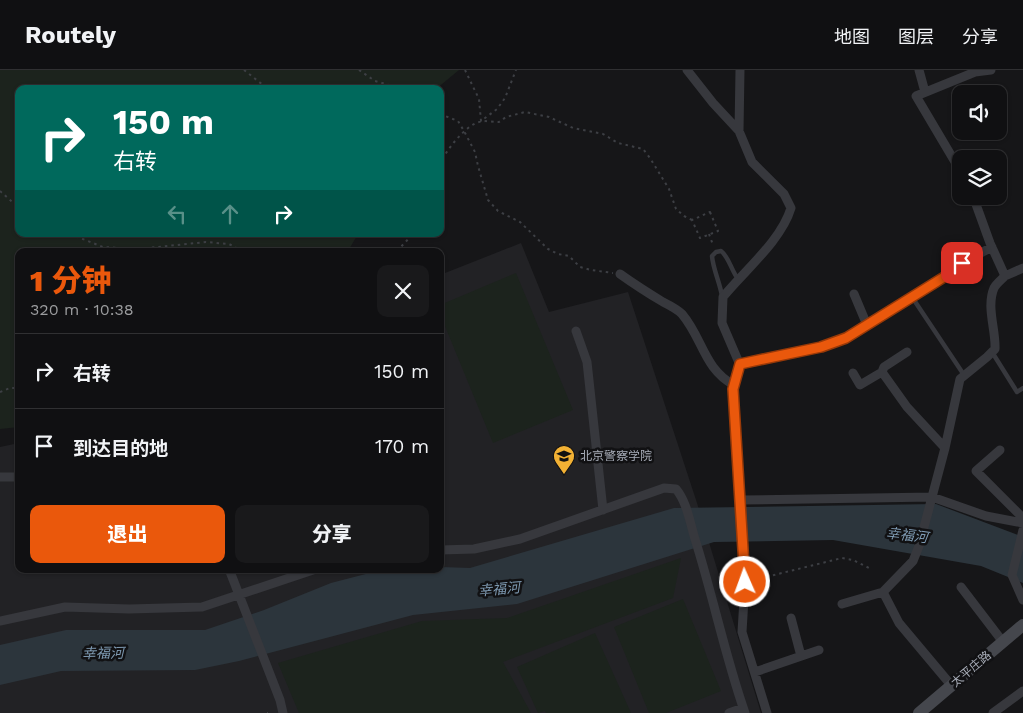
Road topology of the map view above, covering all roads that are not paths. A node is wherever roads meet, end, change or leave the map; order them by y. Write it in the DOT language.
graph roads {
  1 [pos="687,70"];
  2 [pos="740,70"];
  3 [pos="919,70"];
  4 [pos="991,70"];
  5 [pos="925,92"];
  6 [pos="739,131"];
  7 [pos="952,157"];
  8 [pos="977,205"];
  9 [pos="992,247"];
  10 [pos="1023,268"];
  11 [pos="620,274"];
  12 [pos="1005,276"];
  13 [pos="738,279"];
  14 [pos="854,294"];
  15 [pos="723,297"];
  16 [pos="912,297"];
  17 [pos="867,325"];
  18 [pos="576,331"];
  19 [pos="907,352"];
  20 [pos="992,352"];
  21 [pos="740,364"];
  22 [pos="882,372"];
  23 [pos="853,373"];
  24 [pos="965,375"];
  25 [pos="734,385"];
  26 [pos="1023,388"];
  27 [pos="945,448"];
  28 [pos="1000,450"];
  29 [pos="0,477"];
  30 [pos="15,477"];
  31 [pos="932,497"];
  32 [pos="741,502"];
  33 [pos="603,510"];
  34 [pos="1023,518"];
  35 [pos="1023,523"];
  36 [pos="1023,530"];
  37 [pos="444,550"];
  38 [pos="230,573"];
  39 [pos="304,573"];
  40 [pos="961,587"];
  41 [pos="883,592"];
  42 [pos="239,595"];
  43 [pos="1023,600"];
  44 [pos="842,604"];
  45 [pos="791,618"];
  46 [pos="0,622"];
  47 [pos="1022,628"];
  48 [pos="1003,642"];
  49 [pos="818,650"];
  50 [pos="801,656"];
  51 [pos="755,672"];
  52 [pos="951,686"];
  53 [pos="1023,691"];
  54 [pos="744,710"];
  55 [pos="283,713"];
  56 [pos="730,713"];
  57 [pos="766,713"];
  58 [pos="919,713"];
  59 [pos="993,713"];
  1 -- 6 [label="street"];
  2 -- 6 [label="street"];
  3 -- 5 [label="street"];
  4 -- 5 [label="street"];
  5 -- 7 [label="street"];
  6 -- 13 [label="street"];
  8 -- 9 [label="street"];
  9 -- 12 [label="street"];
  9 -- 16 [label="street"];
  10 -- 12 [label="street"];
  11 -- 25 [label="street"];
  12 -- 20 [label="street"];
  13 -- 15 [label="street"];
  13 -- 15 [label="lane"];
  14 -- 17 [label="street"];
  15 -- 21 [label="street"];
  16 -- 17 [label="street"];
  16 -- 24 [label="lane"];
  17 -- 21 [label="street"];
  18 -- 33 [label="street"];
  19 -- 22 [label="street"];
  20 -- 24 [label="street"];
  20 -- 26 [label="lane"];
  21 -- 25 [label="street"];
  22 -- 23 [label="street"];
  22 -- 27 [label="street"];
  24 -- 27 [label="street"];
  25 -- 32 [label="street"];
  27 -- 31 [label="street"];
  28 -- 34 [label="street"];
  29 -- 30 [label="street"];
  31 -- 32 [label="street"];
  31 -- 35 [label="street"];
  31 -- 41 [label="street"];
  32 -- 51 [label="street"];
  33 -- 37 [label="street"];
  33 -- 54 [label="street"];
  36 -- 43 [label="street"];
  38 -- 42 [label="street"];
  39 -- 42 [label="street"];
  40 -- 48 [label="street"];
  41 -- 44 [label="street"];
  41 -- 52 [label="street"];
  42 -- 46 [label="street"];
  42 -- 55 [label="street"];
  45 -- 50 [label="street"];
  47 -- 48 [label="street, 太平庄路"];
  48 -- 52 [label="street, 太平庄路"];
  49 -- 50 [label="street"];
  50 -- 51 [label="street"];
  51 -- 57 [label="street"];
  52 -- 58 [label="street, 太平庄路"];
  53 -- 59 [label="street"];
  54 -- 56 [label="street"];
}
